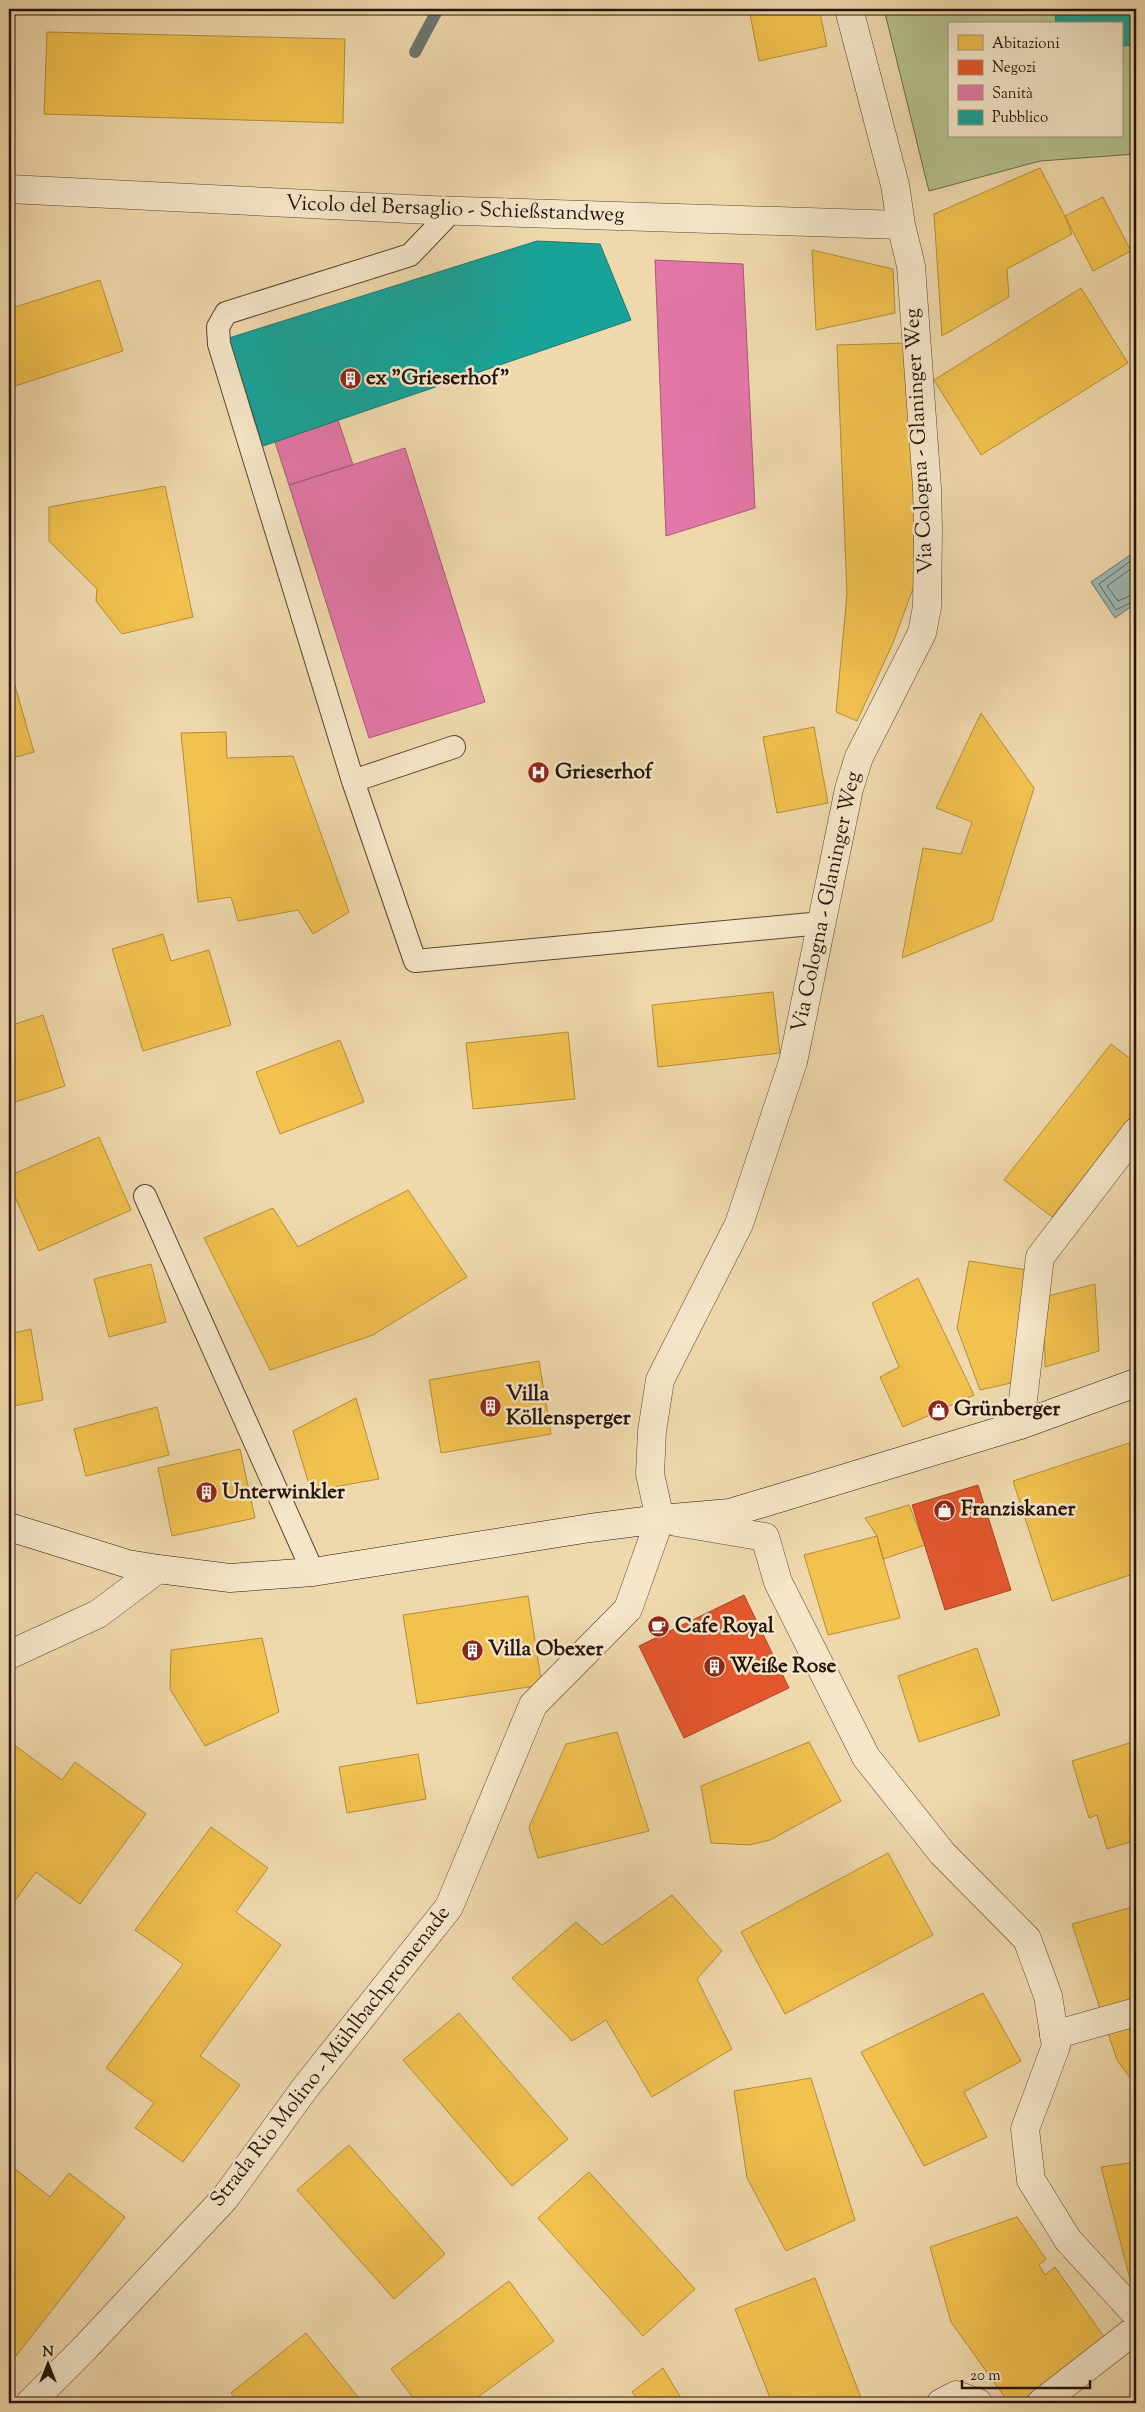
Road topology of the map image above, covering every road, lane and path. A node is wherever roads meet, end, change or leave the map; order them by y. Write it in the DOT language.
graph roads {
  1 [pos="849,9"];
  2 [pos="9,189"];
  3 [pos="452,211"];
  4 [pos="901,225"];
  5 [pos="454,747"];
  6 [pos="354,781"];
  7 [pos="822,923"];
  8 [pos="1136,1132"];
  9 [pos="145,1196"];
  10 [pos="1136,1383"];
  11 [pos="1020,1425"];
  12 [pos="660,1519"];
  13 [pos="9,1527"];
  14 [pos="158,1569"];
  15 [pos="313,1572"];
  16 [pos="9,1655"];
  17 [pos="1136,2012"];
  18 [pos="1054,2035"];
  19 [pos="1136,2314"];
  20 [pos="1136,2329"];
  21 [pos="30,2403"];
  22 [pos="941,2403"];
  23 [pos="978,2403"];
  24 [pos="1041,2403"];
  1 -- 4 [label="street, Via Cologna - Glaninger Weg"];
  2 -- 3 [label="street, Vicolo del Bersaglio - Schießstandweg"];
  3 -- 4 [label="street, Vicolo del Bersaglio - Schießstandweg"];
  3 -- 6 [label="lane"];
  4 -- 7 [label="street, Via Cologna - Glaninger Weg"];
  5 -- 6 [label="lane"];
  6 -- 7 [label="lane"];
  7 -- 12 [label="street, Via Cologna - Glaninger Weg"];
  8 -- 11 [label="street"];
  9 -- 15 [label="lane"];
  10 -- 11 [label="street"];
  11 -- 12 [label="street"];
  12 -- 15 [label="street"];
  12 -- 18 [label="street"];
  12 -- 21 [label="street, Strada Rio Molino - Mühlbachpromenade"];
  13 -- 14 [label="street"];
  14 -- 15 [label="street"];
  14 -- 16 [label="street"];
  17 -- 18 [label="street"];
  18 -- 19 [label="street"];
  20 -- 24 [label="street"];
  22 -- 23 [label="street"];
}
